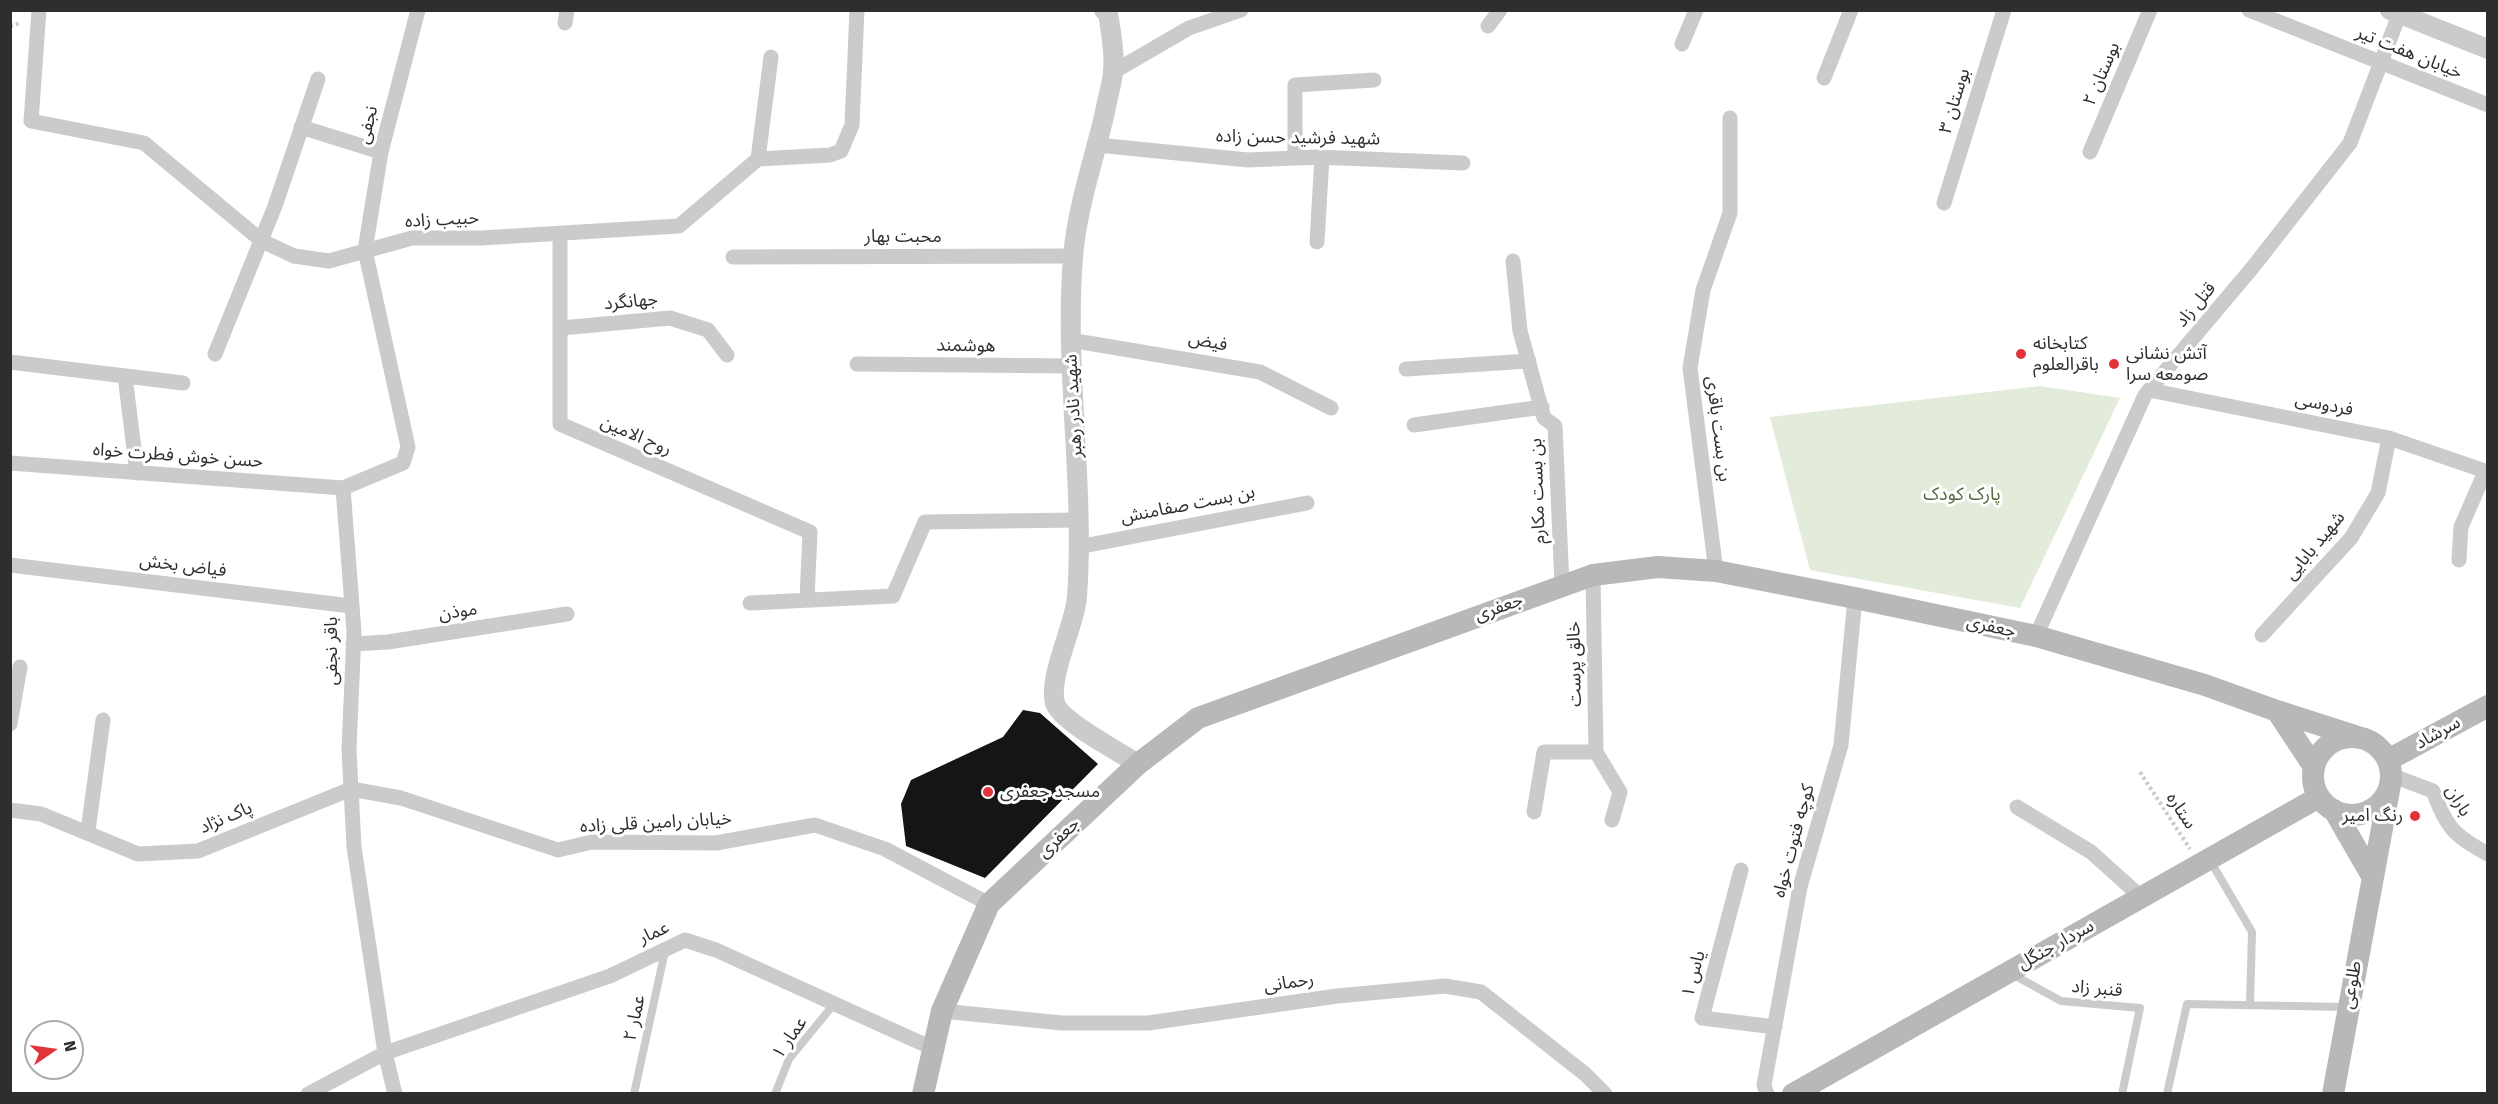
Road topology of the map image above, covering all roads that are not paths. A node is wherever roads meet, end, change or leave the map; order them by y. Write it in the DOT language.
graph roads {
  1 [pos="39,10"];
  2 [pos="418,10"];
  3 [pos="857,10"];
  4 [pos="1240,10"];
  5 [pos="1500,10"];
  6 [pos="1696,10"];
  7 [pos="1851,10"];
  8 [pos="2004,10"];
  9 [pos="2150,10"];
  10 [pos="2249,10"];
  11 [pos="1107,11"];
  12 [pos="2397,12"];
  13 [pos="1488,26"];
  14 [pos="1682,44"];
  15 [pos="2487,49"];
  16 [pos="771,57"];
  17 [pos="2381,63"];
  18 [pos="1113,72"];
  19 [pos="1824,78"];
  20 [pos="318,80"];
  21 [pos="1374,80"];
  22 [pos="2487,105"];
  23 [pos="1730,117"];
  24 [pos="301,127"];
  25 [pos="1097,144"];
  26 [pos="381,152"];
  27 [pos="2090,152"];
  28 [pos="1322,157"];
  29 [pos="1295,158"];
  30 [pos="758,159"];
  31 [pos="1463,163"];
  32 [pos="1944,203"];
  33 [pos="560,234"];
  34 [pos="261,241"];
  35 [pos="1317,242"];
  36 [pos="365,250"];
  37 [pos="1073,256"];
  38 [pos="733,257"];
  39 [pos="1513,261"];
  40 [pos="561,328"];
  41 [pos="1070,340"];
  42 [pos="215,354"];
  43 [pos="727,355"];
  44 [pos="10,362"];
  45 [pos="1529,362"];
  46 [pos="857,364"];
  47 [pos="1074,366"];
  48 [pos="1406,369"];
  49 [pos="125,376"];
  50 [pos="183,383"];
  51 [pos="2150,390"];
  52 [pos="1542,407"];
  53 [pos="1331,408"];
  54 [pos="1414,425"];
  55 [pos="2389,438"];
  56 [pos="10,463"];
  57 [pos="2486,472"];
  58 [pos="137,473"];
  59 [pos="343,488"];
  60 [pos="1307,503"];
  61 [pos="1077,520"];
  62 [pos="1078,547"];
  63 [pos="2459,560"];
  64 [pos="10,565"];
  65 [pos="1716,571"];
  66 [pos="1593,575"];
  67 [pos="1562,585"];
  68 [pos="1855,598"];
  69 [pos="807,599"];
  70 [pos="750,603"];
  71 [pos="351,606"];
  72 [pos="567,614"];
  73 [pos="2262,635"];
  74 [pos="2036,636"];
  75 [pos="353,644"];
  76 [pos="20,668"];
  77 [pos="2487,706"];
  78 [pos="2277,711"];
  79 [pos="103,720"];
  80 [pos="10,724"];
  81 [pos="2361,738"];
  82 [pos="1596,752"];
  83 [pos="1138,764"];
  84 [pos="2314,767"];
  85 [pos="2389,773"];
  86 [pos="351,789"];
  87 [pos="2326,804"];
  88 [pos="2017,807"];
  89 [pos="10,810"];
  90 [pos="1534,812"];
  91 [pos="1612,820"];
  92 [pos="88,831"];
  93 [pos="2487,854"];
  94 [pos="2204,861"];
  95 [pos="1741,870"];
  96 [pos="2372,876"];
  97 [pos="2141,897"];
  98 [pos="989,904"];
  99 [pos="665,948"];
  100 [pos="2008,972"];
  101 [pos="834,1004"];
  102 [pos="2250,1005"];
  103 [pos="2348,1007"];
  104 [pos="942,1011"];
  105 [pos="1775,1027"];
  106 [pos="932,1048"];
  107 [pos="385,1053"];
  108 [pos="308,1094"];
  109 [pos="395,1094"];
  110 [pos="634,1094"];
  111 [pos="775,1094"];
  112 [pos="923,1094"];
  113 [pos="1605,1094"];
  114 [pos="1767,1094"];
  115 [pos="1793,1094"];
  116 [pos="2122,1094"];
  117 [pos="2167,1094"];
  118 [pos="2332,1094"];
  1 -- 34 [label="street, حبیب زاده"];
  2 -- 26 [label="street, نجفی"];
  3 -- 30 [label="street"];
  4 -- 18 [label="street"];
  5 -- 13 [label="street"];
  6 -- 14 [label="street"];
  7 -- 19 [label="street"];
  8 -- 32 [label="street, بوستان ۳"];
  9 -- 27 [label="street, بوستان ۲"];
  10 -- 17 [label="street, خیابان هفت تیر"];
  11 -- 18 [label="street, شهید نادر رهبر"];
  12 -- 15 [label="street"];
  12 -- 17 [label="street, قتل زاد"];
  16 -- 30 [label="street"];
  17 -- 22 [label="street, خیابان هفت تیر"];
  17 -- 51 [label="street, قتل زاد"];
  18 -- 25 [label="street, شهید نادر رهبر"];
  20 -- 24 [label="street"];
  21 -- 29 [label="street"];
  23 -- 65 [label="street, بن بست باقری"];
  24 -- 26 [label="street"];
  24 -- 34 [label="street"];
  25 -- 29 [label="street, شهید فرشید حسن زاده"];
  25 -- 37 [label="street, شهید نادر رهبر"];
  26 -- 36 [label="street, نجفی"];
  28 -- 29 [label="street, شهید فرشید حسن زاده"];
  28 -- 31 [label="street, شهید فرشید حسن زاده"];
  28 -- 35 [label="street"];
  30 -- 33 [label="street, حبیب زاده"];
  33 -- 36 [label="street, حبیب زاده"];
  33 -- 40 [label="street, روح الامین"];
  34 -- 36 [label="street, حبیب زاده"];
  34 -- 42 [label="street"];
  36 -- 59 [label="street"];
  37 -- 38 [label="street, محبت بهار"];
  37 -- 41 [label="street, شهید نادر رهبر"];
  39 -- 45 [label="street, بن بست مکارم"];
  40 -- 43 [label="street, جهانگرد"];
  40 -- 69 [label="street, روح الامین"];
  41 -- 47 [label="street, شهید نادر رهبر"];
  41 -- 53 [label="street, فیض"];
  44 -- 49 [label="street"];
  45 -- 48 [label="street"];
  45 -- 52 [label="street, بن بست مکارم"];
  46 -- 47 [label="street, هوشمند"];
  47 -- 61 [label="street, شهید نادر رهبر"];
  49 -- 50 [label="street"];
  49 -- 58 [label="street"];
  51 -- 55 [label="street, فردوسی"];
  51 -- 74 [label="street, قتل زاد"];
  52 -- 54 [label="street"];
  52 -- 67 [label="street, بن بست مکارم"];
  55 -- 57 [label="street, فردوسی"];
  55 -- 73 [label="street, شهید بابایی"];
  56 -- 58 [label="street, حسن خوش فطرت خواه"];
  57 -- 63 [label="street"];
  58 -- 59 [label="street, حسن خوش فطرت خواه"];
  59 -- 71 [label="street, باقر نجفی"];
  60 -- 62 [label="street, بن بست صفامنش"];
  61 -- 62 [label="street, شهید نادر رهبر"];
  61 -- 69 [label="street"];
  62 -- 83 [label="street, شهید نادر رهبر"];
  64 -- 71 [label="street, فیاض بخش"];
  65 -- 66 [label="main road, جعفری"];
  65 -- 68 [label="main road, جعفری"];
  66 -- 67 [label="main road, جعفری"];
  66 -- 82 [label="street, خالق پرست"];
  67 -- 83 [label="main road, جعفری"];
  68 -- 74 [label="main road, جعفری"];
  68 -- 105 [label="street, کوچه فتوت خواه"];
  69 -- 70 [label="street"];
  71 -- 75 [label="street, باقر نجفی"];
  72 -- 75 [label="street, موذن"];
  74 -- 78 [label="main road, جعفری"];
  75 -- 86 [label="street, باقر نجفی"];
  76 -- 80 [label="street"];
  77 -- 85 [label="main road, سرشاد"];
  78 -- 81 [label="main road, جعفری"];
  78 -- 84 [label="main road"];
  79 -- 92 [label="street"];
  81 -- 84 [label="main road"];
  81 -- 85 [label="main road"];
  82 -- 90 [label="street"];
  82 -- 91 [label="street"];
  83 -- 98 [label="main road, جعفری"];
  84 -- 87 [label="main road"];
  85 -- 87 [label="main road"];
  85 -- 93 [label="street, باران"];
  85 -- 96 [label="main road, طلوعی"];
  86 -- 92 [label="street, پاک نژاد"];
  86 -- 98 [label="street, خیابان رامین قلی زاده"];
  86 -- 107 [label="street, باقر نجفی"];
  87 -- 94 [label="main road, سردار جنگل"];
  87 -- 96 [label="main road"];
  88 -- 97 [label="street"];
  89 -- 92 [label="street, پاک نژاد"];
  94 -- 97 [label="main road, سردار جنگل"];
  94 -- 102 [label="lane"];
  95 -- 105 [label="street, یاس ۱"];
  96 -- 103 [label="main road, طلوعی"];
  97 -- 100 [label="main road, سردار جنگل"];
  98 -- 104 [label="main road, جعفری"];
  99 -- 101 [label="street, عمار"];
  99 -- 107 [label="street, عمار"];
  99 -- 110 [label="lane, عمار ۲"];
  100 -- 115 [label="main road, سردار جنگل"];
  100 -- 116 [label="lane, قنبر زاد"];
  101 -- 106 [label="street, عمار"];
  101 -- 111 [label="lane, عمار ۱"];
  102 -- 103 [label="lane"];
  102 -- 117 [label="lane"];
  103 -- 118 [label="main road, طلوعی"];
  104 -- 106 [label="main road, جعفری"];
  104 -- 113 [label="street, رحمانی"];
  105 -- 114 [label="street, کوچه فتوت خواه"];
  106 -- 112 [label="main road, جعفری"];
  107 -- 108 [label="street, عمار"];
  107 -- 109 [label="street, باقر نجفی"];
}
